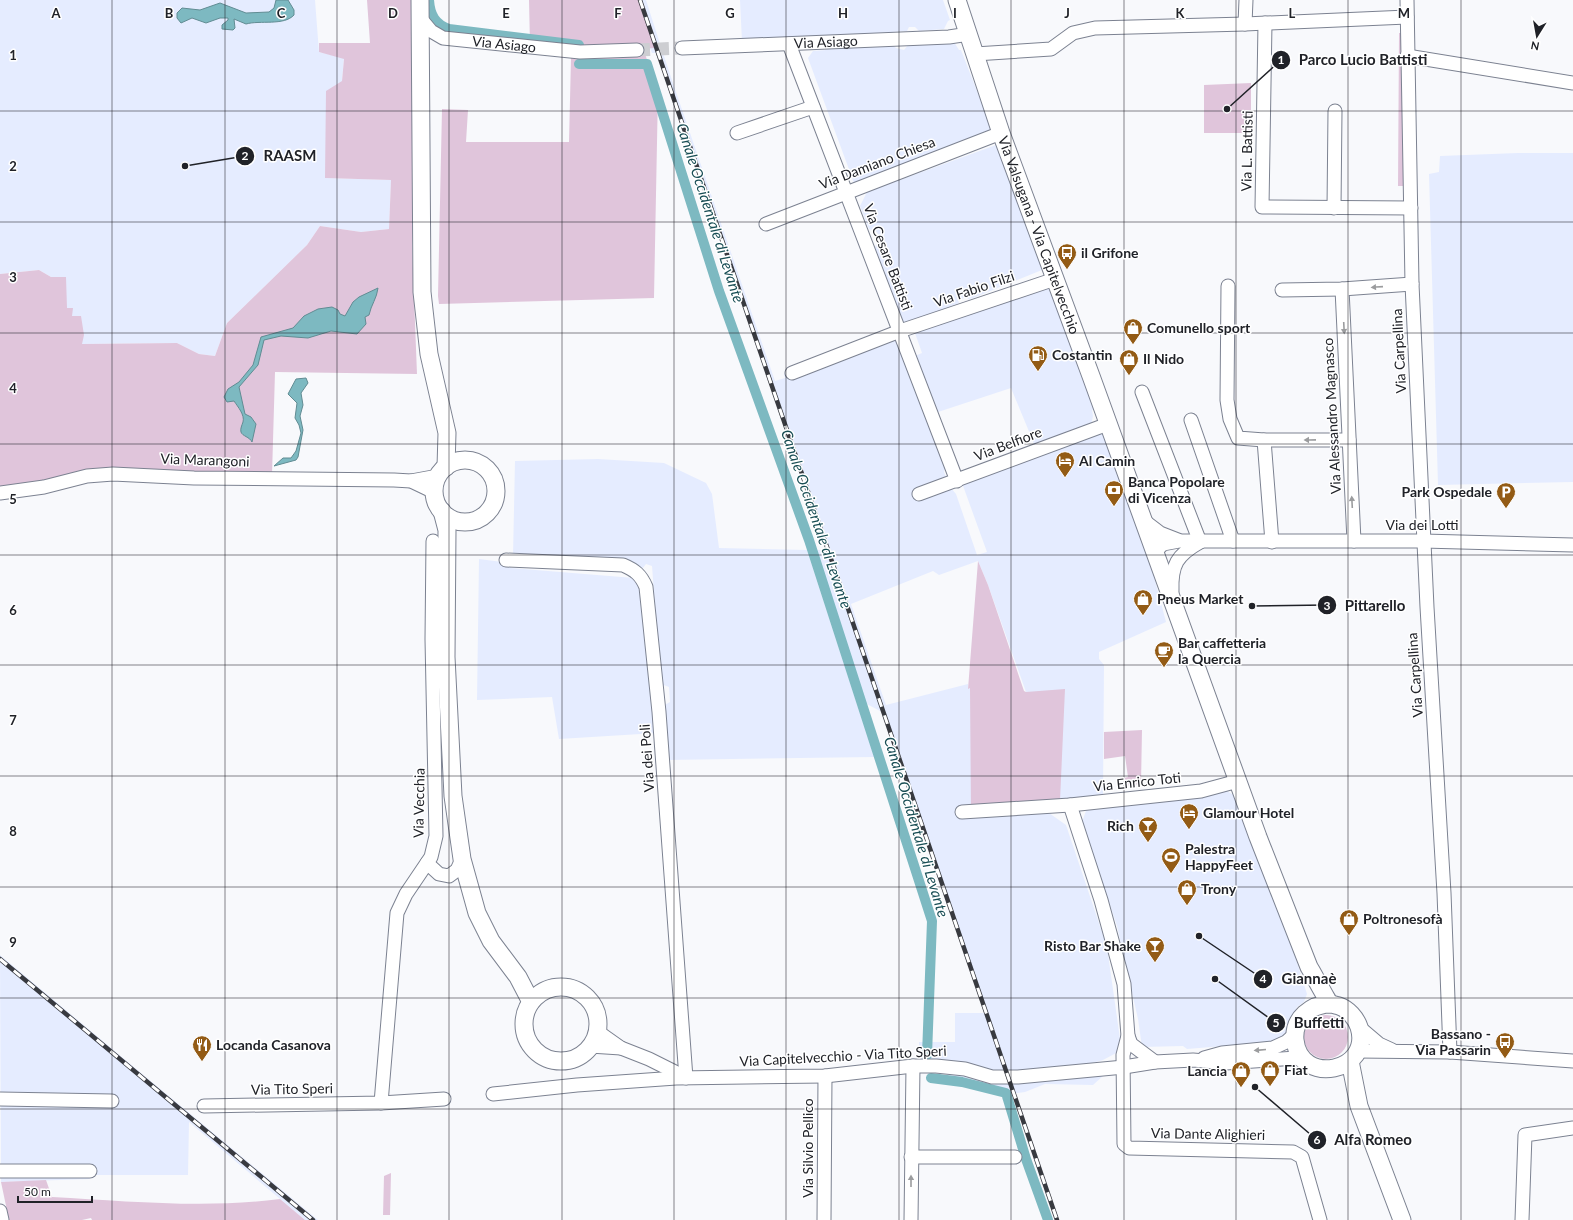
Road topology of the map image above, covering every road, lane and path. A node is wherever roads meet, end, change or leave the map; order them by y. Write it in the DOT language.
graph roads {
  1 [pos="420,0"];
  2 [pos="949,0"];
  3 [pos="957,0"];
  4 [pos="1246,0"];
  5 [pos="1407,0"];
  6 [pos="1407,17"];
  7 [pos="421,19"];
  8 [pos="1265,23"];
  9 [pos="1245,24"];
  10 [pos="965,35"];
  11 [pos="443,38"];
  12 [pos="789,44"];
  13 [pos="421,48"];
  14 [pos="682,48"];
  15 [pos="637,50"];
  16 [pos="975,54"];
  17 [pos="1407,56"];
  18 [pos="1573,83"];
  19 [pos="813,107"];
  20 [pos="1335,110"];
  21 [pos="993,111"];
  22 [pos="737,133"];
  23 [pos="1000,133"];
  24 [pos="846,193"];
  25 [pos="1334,208"];
  26 [pos="1411,208"];
  27 [pos="766,224"];
  28 [pos="1055,279"];
  29 [pos="1412,284"];
  30 [pos="1228,286"];
  31 [pos="1342,289"];
  32 [pos="1282,290"];
  33 [pos="900,331"];
  34 [pos="792,374"];
  35 [pos="1142,392"];
  36 [pos="1191,420"];
  37 [pos="1108,424"];
  38 [pos="447,432"];
  39 [pos="1264,440"];
  40 [pos="1349,440"];
  41 [pos="471,461"];
  42 [pos="440,478"];
  43 [pos="956,481"];
  44 [pos="0,493"];
  45 [pos="919,494"];
  46 [pos="442,512"];
  47 [pos="1143,520"];
  48 [pos="470,521"];
  49 [pos="440,541"];
  50 [pos="1233,541"];
  51 [pos="1354,541"];
  52 [pos="1424,541"];
  53 [pos="1272,542"];
  54 [pos="1190,544"];
  55 [pos="1573,544"];
  56 [pos="1155,552"];
  57 [pos="506,560"];
  58 [pos="1172,601"];
  59 [pos="1238,781"];
  60 [pos="1070,805"];
  61 [pos="962,812"];
  62 [pos="462,859"];
  63 [pos="427,863"];
  64 [pos="449,876"];
  65 [pos="470,890"];
  66 [pos="1309,967"];
  67 [pos="537,997"];
  68 [pos="1331,1004"];
  69 [pos="1310,1009"];
  70 [pos="1359,1027"];
  71 [pos="1295,1034"];
  72 [pos="1128,1036"];
  73 [pos="594,1039"];
  74 [pos="1396,1052"];
  75 [pos="1450,1052"];
  76 [pos="1354,1056"];
  77 [pos="1193,1060"];
  78 [pos="1305,1060"];
  79 [pos="1155,1062"];
  80 [pos="1570,1062"];
  81 [pos="912,1066"];
  82 [pos="1124,1067"];
  83 [pos="1332,1070"];
  84 [pos="825,1076"];
  85 [pos="686,1078"];
  86 [pos="493,1094"];
  87 [pos="0,1099"];
  88 [pos="444,1099"];
  89 [pos="112,1101"];
  90 [pos="381,1103"];
  91 [pos="204,1106"];
  92 [pos="1359,1106"];
  93 [pos="1573,1128"];
  94 [pos="910,1157"];
  95 [pos="1015,1157"];
  96 [pos="0,1171"];
  97 [pos="90,1171"];
  98 [pos="0,1210"];
  99 [pos="2,1220"];
  100 [pos="824,1220"];
  101 [pos="911,1220"];
  102 [pos="1320,1220"];
  103 [pos="1402,1220"];
  104 [pos="1522,1220"];
  1 -- 7 [label="main road"];
  2 -- 10 [label="main road"];
  3 -- 10 [label="main road"];
  4 -- 9 [label="street"];
  5 -- 6 [label="street, Via Carpellina"];
  6 -- 8 [label="street"];
  6 -- 17 [label="street, Via Carpellina"];
  7 -- 11 [label="street, Via Asiago"];
  7 -- 13 [label="main road"];
  8 -- 9 [label="street"];
  8 -- 25 [label="street, Via L. Battisti"];
  9 -- 16 [label="street"];
  10 -- 12 [label="street, Via Asiago"];
  10 -- 16 [label="main road"];
  10 -- 21 [label="main road"];
  11 -- 13 [label="street"];
  11 -- 15 [label="street, Via Asiago"];
  12 -- 14 [label="street, Via Asiago"];
  12 -- 19 [label="street, Via Cesare Battisti"];
  13 -- 38 [label="main road"];
  16 -- 21 [label="main road"];
  17 -- 18 [label="street"];
  17 -- 26 [label="street, Via Carpellina"];
  19 -- 22 [label="street"];
  19 -- 24 [label="street, Via Cesare Battisti"];
  20 -- 25 [label="street"];
  21 -- 23 [label="main road, Via Valsugana - Via Capitelvecchio"];
  23 -- 24 [label="street, Via Damiano Chiesa"];
  23 -- 28 [label="main road, Via Valsugana - Via Capitelvecchio"];
  24 -- 27 [label="street, Via Damiano Chiesa"];
  24 -- 33 [label="street, Via Cesare Battisti"];
  25 -- 26 [label="street, Via L. Battisti"];
  26 -- 29 [label="street, Via Carpellina"];
  28 -- 33 [label="street, Via Fabio Filzi"];
  28 -- 37 [label="main road, Via Valsugana - Via Capitelvecchio"];
  29 -- 31 [label="street, one-way"];
  29 -- 52 [label="street, Via Carpellina"];
  30 -- 39 [label="street"];
  31 -- 32 [label="street"];
  31 -- 40 [label="street, Via Alessandro Magnasco, one-way"];
  33 -- 34 [label="street, Via Fabio Filzi"];
  33 -- 43 [label="street, Via Cesare Battisti"];
  35 -- 54 [label="street"];
  36 -- 50 [label="street"];
  37 -- 43 [label="street, Via Belfiore"];
  37 -- 47 [label="main road, Via Valsugana - Via Capitelvecchio"];
  38 -- 41 [label="main road"];
  38 -- 42 [label="main road"];
  40 -- 39 [label="street, one-way"];
  39 -- 53 [label="street"];
  51 -- 40 [label="street, Via Alessandro Magnasco, one-way"];
  41 -- 42 [label="main road"];
  41 -- 48 [label="main road"];
  42 -- 44 [label="street, Via Marangoni"];
  42 -- 46 [label="main road"];
  43 -- 45 [label="street, Via Belfiore"];
  46 -- 48 [label="main road"];
  46 -- 49 [label="main road"];
  47 -- 54 [label="street, Via dei Lotti"];
  47 -- 56 [label="main road, Via Valsugana - Via Capitelvecchio"];
  48 -- 49 [label="main road"];
  49 -- 62 [label="main road"];
  49 -- 63 [label="street, Via Vecchia"];
  50 -- 53 [label="street, Via dei Lotti"];
  50 -- 54 [label="street, Via dei Lotti"];
  51 -- 52 [label="street, Via dei Lotti"];
  51 -- 53 [label="street, Via dei Lotti"];
  52 -- 55 [label="street, Via dei Lotti"];
  52 -- 75 [label="street, Via Carpellina"];
  54 -- 56 [label="street, Via dei Lotti"];
  54 -- 58 [label="street"];
  56 -- 58 [label="main road, Via Valsugana - Via Capitelvecchio"];
  57 -- 85 [label="street, Via dei Poli"];
  58 -- 59 [label="main road, Via Valsugana - Via Capitelvecchio"];
  59 -- 60 [label="street, Via Enrico Toti"];
  59 -- 66 [label="main road, Via Valsugana - Via Capitelvecchio"];
  60 -- 61 [label="street, Via Enrico Toti"];
  60 -- 72 [label="street"];
  62 -- 64 [label="street"];
  62 -- 65 [label="main road"];
  63 -- 64 [label="street"];
  63 -- 90 [label="street, Via Vecchia"];
  64 -- 65 [label="street"];
  65 -- 67 [label="main road"];
  66 -- 68 [label="main road"];
  66 -- 69 [label="main road"];
  67 -- 73 [label="main road"];
  67 -- 73 [label="main road"];
  68 -- 69 [label="main road"];
  68 -- 70 [label="main road"];
  69 -- 71 [label="main road"];
  70 -- 74 [label="street"];
  70 -- 76 [label="main road"];
  71 -- 77 [label="street, one-way"];
  71 -- 78 [label="main road"];
  72 -- 79 [label="street"];
  72 -- 82 [label="street"];
  73 -- 85 [label="street"];
  74 -- 75 [label="street"];
  74 -- 76 [label="street"];
  75 -- 80 [label="street"];
  76 -- 83 [label="main road"];
  76 -- 92 [label="main road"];
  77 -- 78 [label="street"];
  77 -- 79 [label="street, Via Capitelvecchio - Via Tito Speri"];
  78 -- 83 [label="main road"];
  79 -- 82 [label="street, Via Capitelvecchio - Via Tito Speri"];
  81 -- 82 [label="street, Via Capitelvecchio - Via Tito Speri"];
  81 -- 84 [label="street, Via Capitelvecchio - Via Tito Speri"];
  81 -- 94 [label="street"];
  82 -- 102 [label="street, Via Dante Alighieri"];
  83 -- 92 [label="main road"];
  84 -- 85 [label="street, Via Capitelvecchio - Via Tito Speri"];
  84 -- 100 [label="street, Via Silvio Pellico"];
  85 -- 86 [label="street, Via Capitelvecchio - Via Tito Speri"];
  87 -- 89 [label="street"];
  88 -- 90 [label="street"];
  90 -- 91 [label="street, Via Tito Speri"];
  92 -- 103 [label="main road"];
  93 -- 104 [label="street"];
  94 -- 95 [label="street"];
  101 -- 94 [label="street, one-way"];
  96 -- 97 [label="street"];
  98 -- 99 [label="street"];
}
